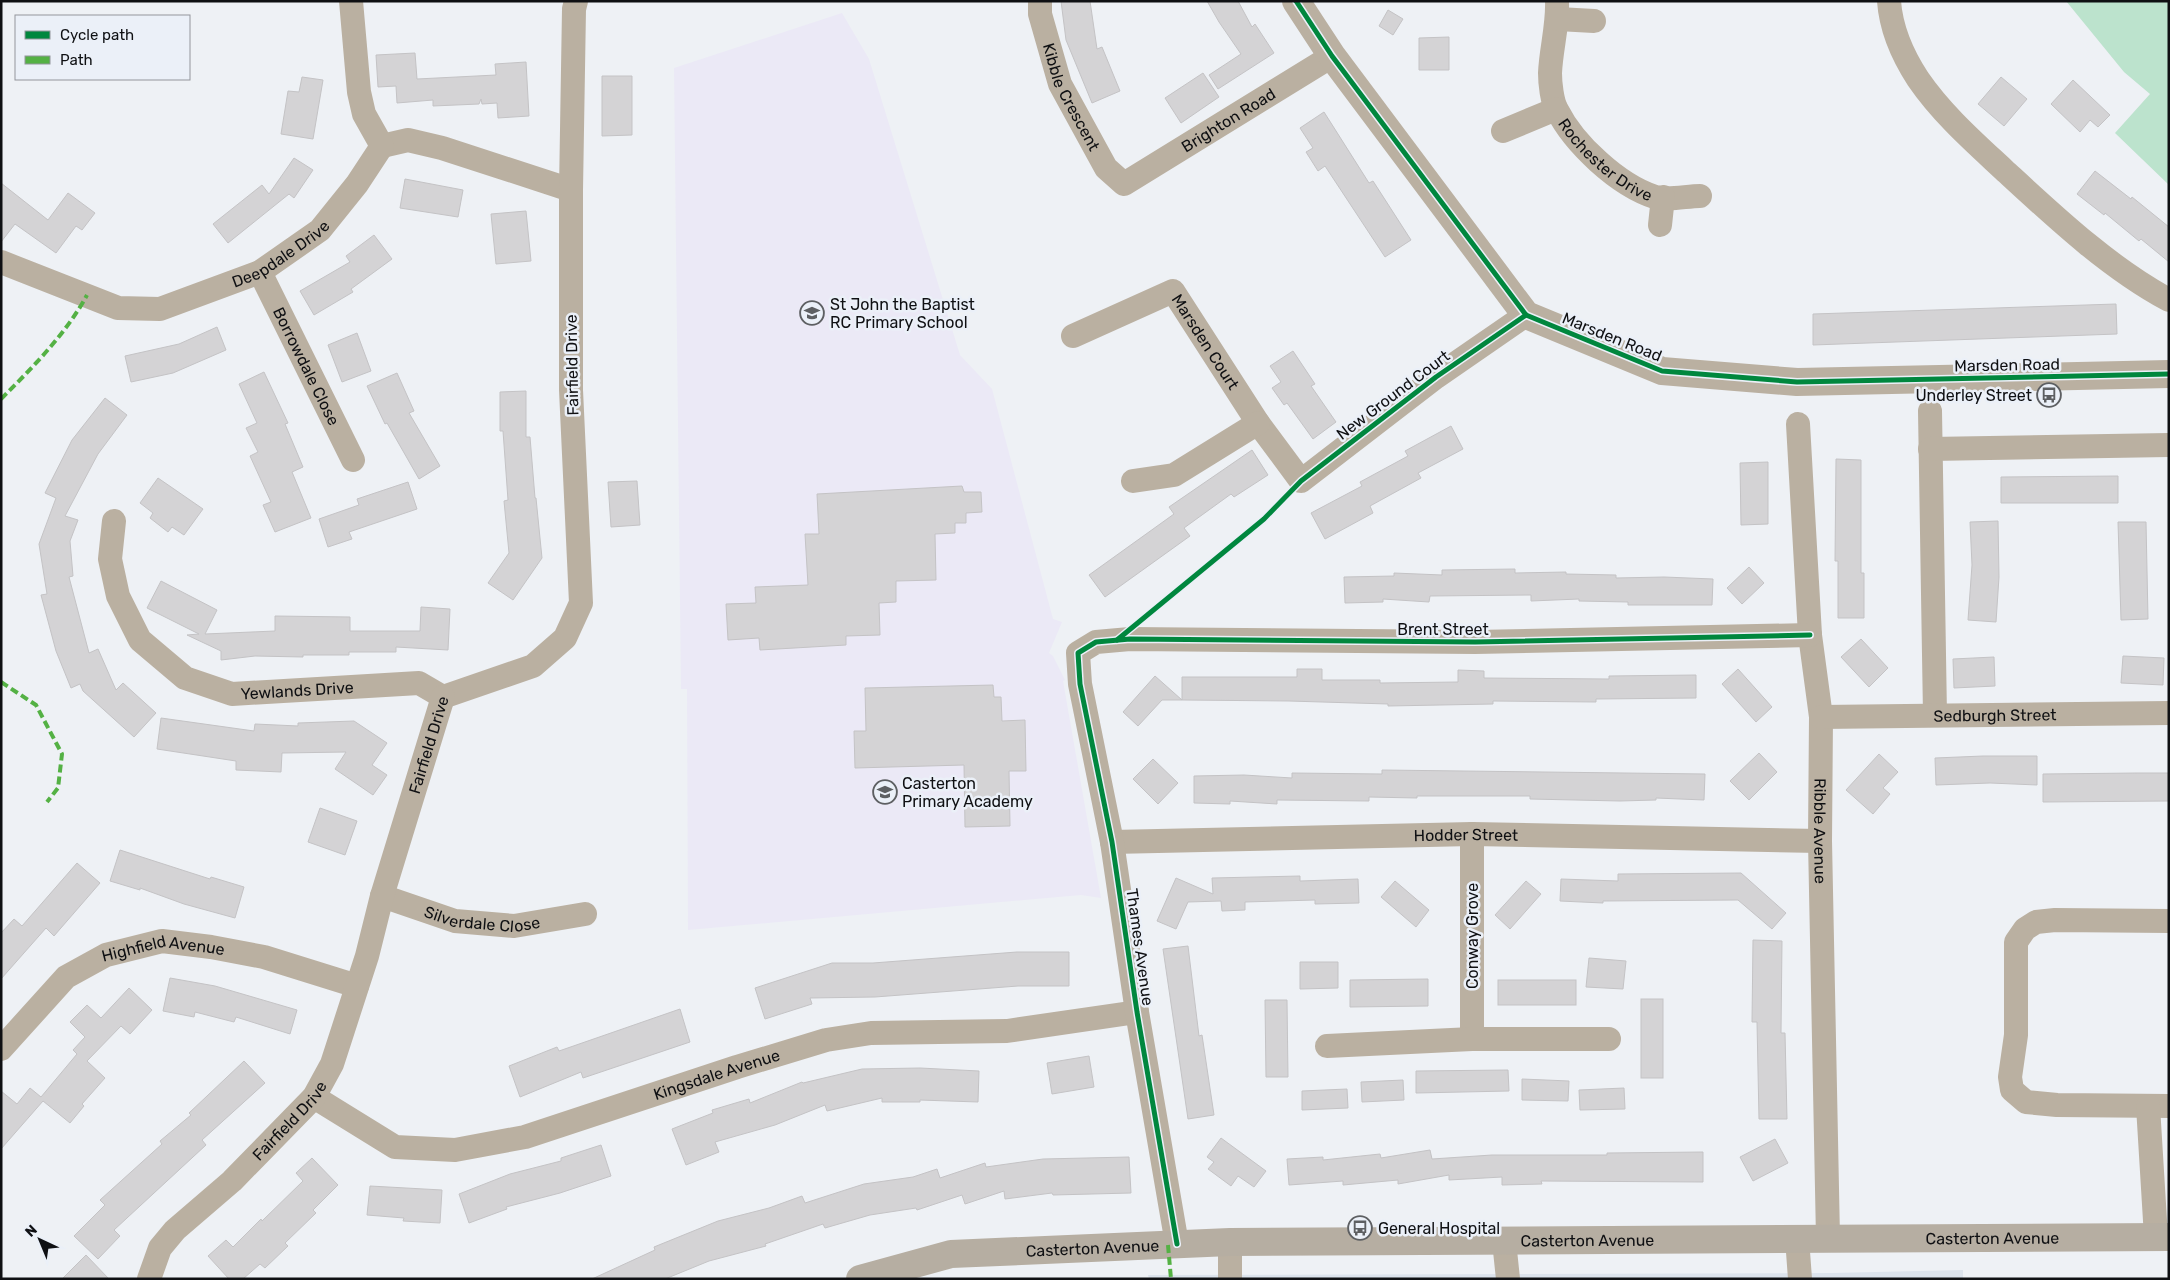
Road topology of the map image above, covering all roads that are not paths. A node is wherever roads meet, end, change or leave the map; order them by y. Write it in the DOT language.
graph roads {
  1 [pos="351,1"];
  2 [pos="576,1"];
  3 [pos="1040,1"];
  4 [pos="1296,1"];
  5 [pos="1888,1"];
  6 [pos="1557,10"];
  7 [pos="1594,21"];
  8 [pos="1332,56"];
  9 [pos="1556,109"];
  10 [pos="1503,131"];
  11 [pos="382,146"];
  12 [pos="1124,184"];
  13 [pos="571,190"];
  14 [pos="1700,196"];
  15 [pos="1663,197"];
  16 [pos="1660,225"];
  17 [pos="1,262"];
  18 [pos="260,272"];
  19 [pos="2169,300"];
  20 [pos="1526,315"];
  21 [pos="1073,336"];
  22 [pos="2169,374"];
  23 [pos="1930,411"];
  24 [pos="1258,422"];
  25 [pos="1798,424"];
  26 [pos="2169,446"];
  27 [pos="1930,449"];
  28 [pos="352,460"];
  29 [pos="1133,481"];
  30 [pos="1301,481"];
  31 [pos="114,520"];
  32 [pos="1810,635"];
  33 [pos="1078,653"];
  34 [pos="443,697"];
  35 [pos="2169,713"];
  36 [pos="1935,715"];
  37 [pos="1821,717"];
  38 [pos="1472,834"];
  39 [pos="1820,841"];
  40 [pos="1112,842"];
  41 [pos="382,896"];
  42 [pos="585,914"];
  43 [pos="2169,921"];
  44 [pos="356,986"];
  45 [pos="1137,1012"];
  46 [pos="1472,1039"];
  47 [pos="1609,1039"];
  48 [pos="1327,1046"];
  49 [pos="1,1049"];
  50 [pos="314,1097"];
  51 [pos="2158,1106"];
  52 [pos="2163,1237"];
  53 [pos="1797,1238"];
  54 [pos="1828,1238"];
  55 [pos="1504,1240"];
  56 [pos="1230,1242"];
  57 [pos="1177,1244"];
  58 [pos="149,1279"];
  59 [pos="860,1279"];
  60 [pos="1230,1279"];
  61 [pos="1508,1279"];
  62 [pos="1800,1279"];
  1 -- 11 [label="street"];
  2 -- 13 [label="street, Fairfield Drive"];
  3 -- 12 [label="street, Kibble Crescent"];
  4 -- 8 [label="street"];
  5 -- 19 [label="street"];
  6 -- 7 [label="street"];
  6 -- 9 [label="street, Rochester Drive"];
  8 -- 12 [label="street, Brighton Road"];
  8 -- 20 [label="street"];
  9 -- 10 [label="street, Rochester Drive"];
  9 -- 15 [label="street, Rochester Drive"];
  11 -- 13 [label="street"];
  11 -- 18 [label="street, Deepdale Drive"];
  13 -- 34 [label="street, Fairfield Drive"];
  14 -- 15 [label="street, Rochester Drive"];
  15 -- 16 [label="street, Rochester Drive"];
  17 -- 18 [label="street, Deepdale Drive"];
  18 -- 28 [label="street, Borrowdale Close"];
  20 -- 22 [label="street, Marsden Road"];
  20 -- 30 [label="street, New Ground Court"];
  21 -- 24 [label="street, Marsden Court"];
  23 -- 27 [label="street"];
  24 -- 29 [label="street"];
  24 -- 30 [label="street, Marsden Court"];
  25 -- 32 [label="street, Ribble Avenue"];
  26 -- 27 [label="street"];
  27 -- 36 [label="street"];
  31 -- 34 [label="street, Yewlands Drive"];
  32 -- 33 [label="street, Brent Street"];
  32 -- 37 [label="street, Ribble Avenue"];
  33 -- 40 [label="street, Thames Avenue"];
  34 -- 41 [label="street, Fairfield Drive"];
  35 -- 36 [label="street, Sedburgh Street"];
  36 -- 37 [label="street, Sedburgh Street"];
  37 -- 39 [label="street, Ribble Avenue"];
  38 -- 39 [label="street, Hodder Street"];
  38 -- 40 [label="street, Hodder Street"];
  38 -- 46 [label="street, Conway Grove"];
  39 -- 54 [label="street, Ribble Avenue"];
  40 -- 45 [label="street, Thames Avenue"];
  41 -- 42 [label="street, Silverdale Close"];
  41 -- 44 [label="street, Fairfield Drive"];
  43 -- 51 [label="street"];
  44 -- 49 [label="street, Highfield Avenue"];
  44 -- 50 [label="street, Fairfield Drive"];
  45 -- 50 [label="street, Kingsdale Avenue"];
  45 -- 57 [label="street, Thames Avenue"];
  46 -- 47 [label="street"];
  46 -- 48 [label="street"];
  50 -- 58 [label="street, Fairfield Drive"];
  51 -- 52 [label="street"];
  52 -- 54 [label="highway, Casterton Avenue"];
  53 -- 54 [label="highway, Casterton Avenue"];
  53 -- 55 [label="highway, Casterton Avenue"];
  53 -- 62 [label="street"];
  55 -- 56 [label="highway, Casterton Avenue"];
  55 -- 61 [label="street"];
  56 -- 57 [label="highway, Casterton Avenue"];
  56 -- 60 [label="street"];
  57 -- 59 [label="highway, Casterton Avenue"];
}
